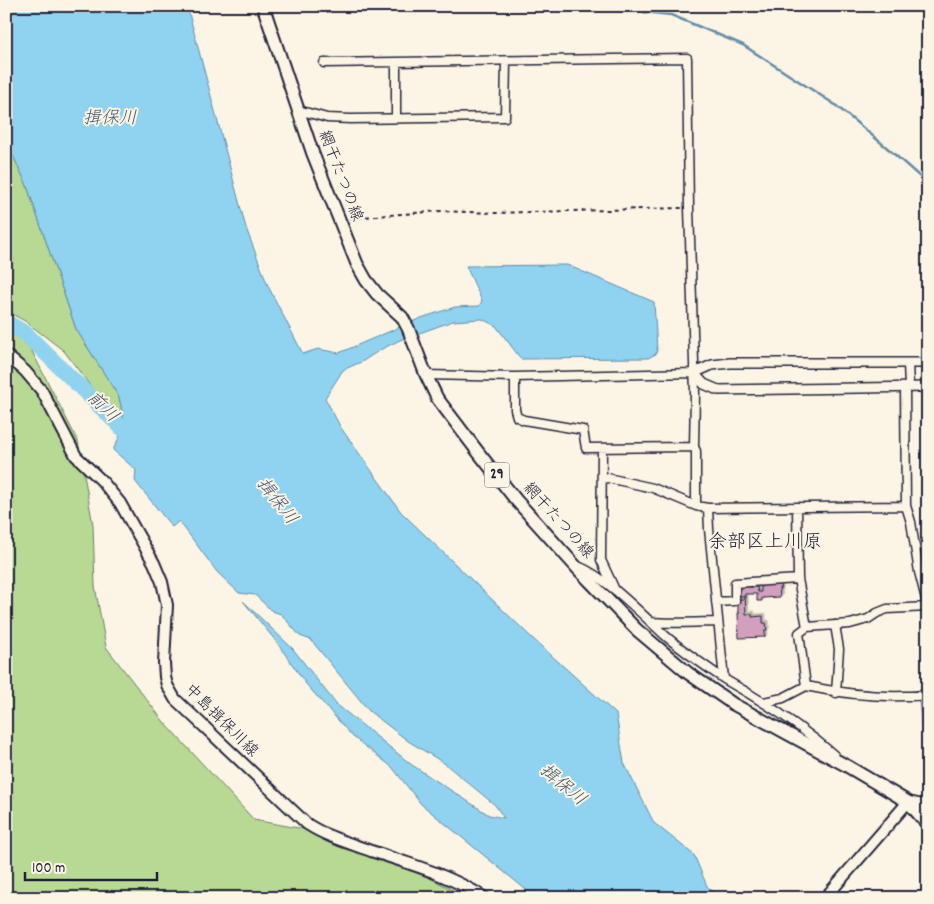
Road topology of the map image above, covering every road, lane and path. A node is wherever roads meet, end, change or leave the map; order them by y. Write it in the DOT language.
graph roads {
  1 [pos="263,6"];
  2 [pos="506,61"];
  3 [pos="396,62"];
  4 [pos="324,63"];
  5 [pos="298,110"];
  6 [pos="396,118"];
  7 [pos="689,208"];
  8 [pos="338,218"];
  9 [pos="6,355"];
  10 [pos="928,363"];
  11 [pos="908,364"];
  12 [pos="694,373"];
  13 [pos="426,375"];
  14 [pos="515,377"];
  15 [pos="907,387"];
  16 [pos="928,387"];
  17 [pos="694,447"];
  18 [pos="602,448"];
  19 [pos="603,477"];
  20 [pos="696,506"];
  21 [pos="906,506"];
  22 [pos="797,507"];
  23 [pos="708,508"];
  24 [pos="574,564"];
  25 [pos="798,579"];
  26 [pos="616,592"];
  27 [pos="716,602"];
  28 [pos="928,607"];
  29 [pos="650,622"];
  30 [pos="718,622"];
  31 [pos="835,625"];
  32 [pos="807,627"];
  33 [pos="724,679"];
  34 [pos="806,686"];
  35 [pos="836,693"];
  36 [pos="926,694"];
  37 [pos="764,702"];
  38 [pos="928,750"];
  39 [pos="847,766"];
  40 [pos="904,806"];
  41 [pos="928,806"];
  42 [pos="928,825"];
  43 [pos="485,898"];
  44 [pos="825,898"];
  1 -- 5 [label="main road, 網干たつの線 / 29"];
  2 -- 3 [label="street"];
  2 -- 6 [label="street"];
  2 -- 7 [label="street"];
  3 -- 4 [label="street"];
  3 -- 6 [label="street"];
  5 -- 6 [label="street"];
  5 -- 8 [label="main road, 網干たつの線 / 29"];
  7 -- 8 [label="path"];
  7 -- 12 [label="street"];
  8 -- 13 [label="main road, 網干たつの線 / 29"];
  9 -- 43 [label="main road, 中島揖保川線"];
  10 -- 11 [label="street"];
  11 -- 12 [label="street"];
  11 -- 15 [label="street"];
  12 -- 14 [label="street"];
  12 -- 15 [label="street"];
  12 -- 17 [label="street"];
  13 -- 14 [label="street"];
  13 -- 24 [label="main road, 網干たつの線 / 29"];
  14 -- 18 [label="street"];
  15 -- 16 [label="street"];
  15 -- 21 [label="street"];
  17 -- 18 [label="street"];
  17 -- 20 [label="street"];
  18 -- 19 [label="street"];
  19 -- 20 [label="street"];
  19 -- 26 [label="street"];
  20 -- 23 [label="street"];
  21 -- 22 [label="street"];
  21 -- 28 [label="street"];
  22 -- 23 [label="street"];
  22 -- 25 [label="street"];
  23 -- 27 [label="street"];
  24 -- 26 [label="street"];
  24 -- 39 [label="main road, 網干たつの線 / 29"];
  25 -- 27 [label="street"];
  25 -- 32 [label="street"];
  26 -- 29 [label="street"];
  27 -- 30 [label="street"];
  28 -- 31 [label="street"];
  29 -- 30 [label="street"];
  29 -- 33 [label="street"];
  30 -- 33 [label="street"];
  31 -- 32 [label="street"];
  31 -- 35 [label="street"];
  32 -- 34 [label="street"];
  33 -- 37 [label="street"];
  34 -- 35 [label="street"];
  34 -- 37 [label="street"];
  35 -- 36 [label="street"];
  36 -- 38 [label="street"];
  37 -- 39 [label="street"];
  39 -- 40 [label="main road, 網干たつの線 / 29"];
  40 -- 41 [label="main road"];
  40 -- 42 [label="main road, 網干たつの線 / 29"];
  40 -- 44 [label="main road"];
}
